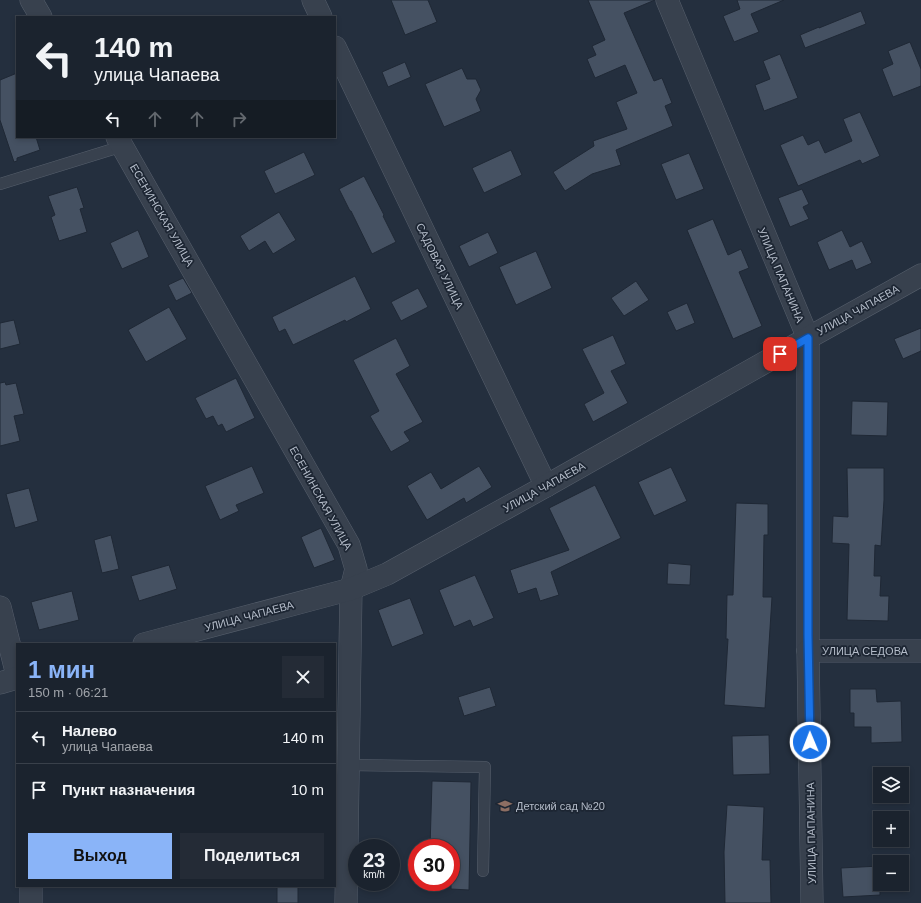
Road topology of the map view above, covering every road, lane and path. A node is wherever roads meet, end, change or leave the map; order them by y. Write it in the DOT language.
graph roads {
  1 [pos="31,0"];
  2 [pos="313,0"];
  3 [pos="667,0"];
  4 [pos="40,16"];
  5 [pos="321,16"];
  6 [pos="336,49"];
  7 [pos="120,141"];
  8 [pos="0,184"];
  9 [pos="921,275"];
  10 [pos="808,338"];
  11 [pos="546,486"];
  12 [pos="351,589"];
  13 [pos="0,607"];
  14 [pos="148,643"];
  15 [pos="808,651"];
  16 [pos="921,651"];
  17 [pos="16,671"];
  18 [pos="16,678"];
  19 [pos="0,683"];
  20 [pos="348,765"];
  21 [pos="483,871"];
  22 [pos="31,887"];
  23 [pos="31,903"];
  24 [pos="346,903"];
  25 [pos="812,903"];
  1 -- 4 [label="street"];
  2 -- 5 [label="street"];
  3 -- 10 [label="street, УЛИЦА ПАПАНИНА"];
  6 -- 11 [label="street, САДОВАЯ УЛИЦА"];
  7 -- 8 [label="lane"];
  7 -- 12 [label="street, ЕСЕНИНСКАЯ УЛИЦА"];
  9 -- 10 [label="street, УЛИЦА ЧАПАЕВА"];
  10 -- 11 [label="street, УЛИЦА ЧАПАЕВА"];
  10 -- 15 [label="street, УЛИЦА ПАПАНИНА"];
  11 -- 12 [label="street, УЛИЦА ЧАПАЕВА"];
  12 -- 14 [label="street, УЛИЦА ЧАПАЕВА"];
  12 -- 20 [label="street, ЕСЕНИНСКАЯ УЛИЦА"];
  13 -- 17 [label="street"];
  15 -- 16 [label="street, УЛИЦА СЕДОВА"];
  15 -- 25 [label="street, УЛИЦА ПАПАНИНА"];
  18 -- 19 [label="street"];
  20 -- 21 [label="lane"];
  20 -- 24 [label="street, ЕСЕНИНСКАЯ УЛИЦА"];
  22 -- 23 [label="street"];
}
